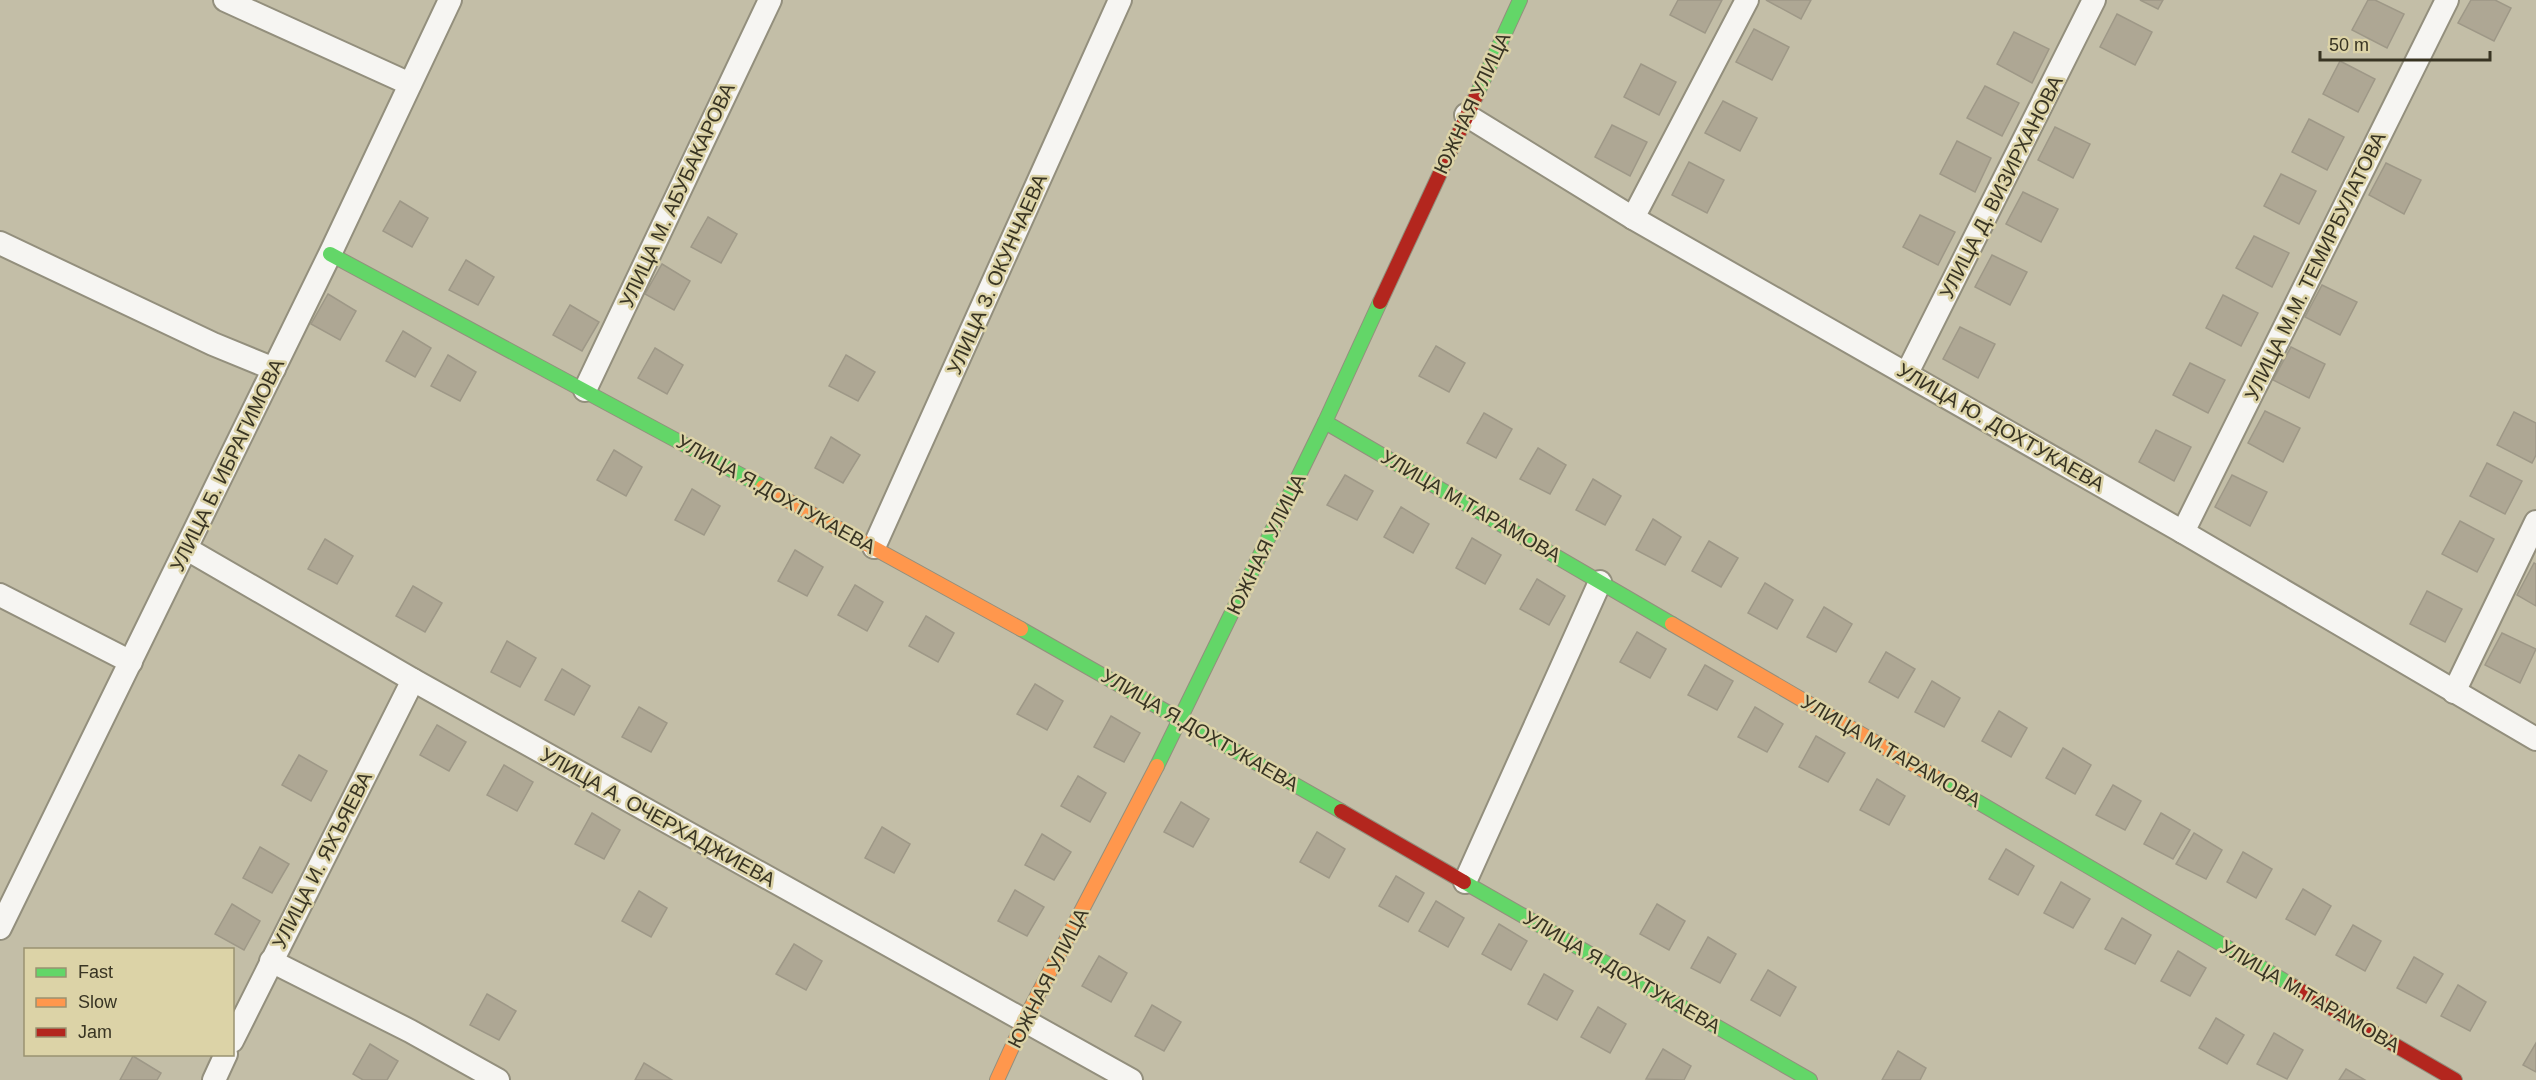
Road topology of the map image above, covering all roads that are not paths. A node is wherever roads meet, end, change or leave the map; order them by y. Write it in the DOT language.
graph roads {
  1 [pos="225,0"];
  2 [pos="450,0"];
  3 [pos="770,0"];
  4 [pos="1120,0"];
  5 [pos="1520,0"];
  6 [pos="1747,0"];
  7 [pos="2094,0"];
  8 [pos="2447,0"];
  9 [pos="410,84"];
  10 [pos="1466,115"];
  11 [pos="1633,218"];
  12 [pos="0,243"];
  13 [pos="330,254"];
  14 [pos="274,369"];
  15 [pos="1907,374"];
  16 [pos="585,390"];
  17 [pos="1326,422"];
  18 [pos="2536,522"];
  19 [pos="2183,532"];
  20 [pos="874,548"];
  21 [pos="187,549"];
  22 [pos="1600,582"];
  23 [pos="0,595"];
  24 [pos="131,662"];
  25 [pos="413,680"];
  26 [pos="2454,692"];
  27 [pos="1181,719"];
  28 [pos="2536,740"];
  29 [pos="1465,882"];
  30 [pos="0,928"];
  31 [pos="271,961"];
  32 [pos="1024,1021"];
  33 [pos="234,1037"];
  34 [pos="225,1056"];
  35 [pos="214,1080"];
  36 [pos="498,1080"];
  37 [pos="997,1080"];
  38 [pos="1131,1080"];
  39 [pos="1810,1080"];
  40 [pos="2455,1080"];
  1 -- 9 [label="street"];
  2 -- 9 [label="street, УЛИЦА Б. ИБРАГИМОВА"];
  3 -- 16 [label="street, УЛИЦА М. АБУБАКАРОВА"];
  4 -- 20 [label="street, УЛИЦА З. ОКУНЧАЕВА"];
  5 -- 10 [label="street, ЮЖНАЯ УЛИЦА"];
  6 -- 11 [label="street"];
  7 -- 15 [label="street, УЛИЦА Д. ВИЗИРХАНОВА"];
  8 -- 19 [label="street, УЛИЦА М.М. ТЕМИРБУЛАТОВА"];
  9 -- 13 [label="street, УЛИЦА Б. ИБРАГИМОВА"];
  10 -- 11 [label="street, УЛИЦА Ю. ДОХТУКАЕВА"];
  10 -- 17 [label="street, ЮЖНАЯ УЛИЦА"];
  11 -- 15 [label="street, УЛИЦА Ю. ДОХТУКАЕВА"];
  12 -- 14 [label="street"];
  13 -- 14 [label="street, УЛИЦА Б. ИБРАГИМОВА"];
  13 -- 16 [label="street, УЛИЦА Я.ДОХТУКАЕВА"];
  14 -- 21 [label="street, УЛИЦА Б. ИБРАГИМОВА"];
  15 -- 19 [label="street, УЛИЦА Ю. ДОХТУКАЕВА"];
  16 -- 20 [label="street, УЛИЦА Я.ДОХТУКАЕВА"];
  17 -- 22 [label="street, УЛИЦА М.ТАРАМОВА"];
  17 -- 27 [label="street, ЮЖНАЯ УЛИЦА"];
  18 -- 26 [label="street"];
  19 -- 26 [label="street, УЛИЦА Ю. ДОХТУКАЕВА"];
  20 -- 27 [label="street, УЛИЦА Я.ДОХТУКАЕВА"];
  21 -- 24 [label="street, УЛИЦА Б. ИБРАГИМОВА"];
  21 -- 25 [label="street, УЛИЦА А. ОЧЕРХАДЖИЕВА"];
  22 -- 29 [label="street"];
  22 -- 40 [label="street, УЛИЦА М.ТАРАМОВА"];
  23 -- 24 [label="street"];
  24 -- 30 [label="street, УЛИЦА Б. ИБРАГИМОВА"];
  25 -- 31 [label="street, УЛИЦА И. ЯХЪЯЕВА"];
  25 -- 32 [label="street, УЛИЦА А. ОЧЕРХАДЖИЕВА"];
  26 -- 28 [label="street, УЛИЦА Ю. ДОХТУКАЕВА"];
  27 -- 29 [label="street, УЛИЦА Я.ДОХТУКАЕВА"];
  27 -- 32 [label="street, ЮЖНАЯ УЛИЦА"];
  29 -- 39 [label="street, УЛИЦА Я.ДОХТУКАЕВА"];
  31 -- 33 [label="street, УЛИЦА И. ЯХЪЯЕВА"];
  31 -- 36 [label="street"];
  32 -- 37 [label="street, ЮЖНАЯ УЛИЦА"];
  32 -- 38 [label="street, УЛИЦА А. ОЧЕРХАДЖИЕВА"];
  34 -- 35 [label="street"];
}
